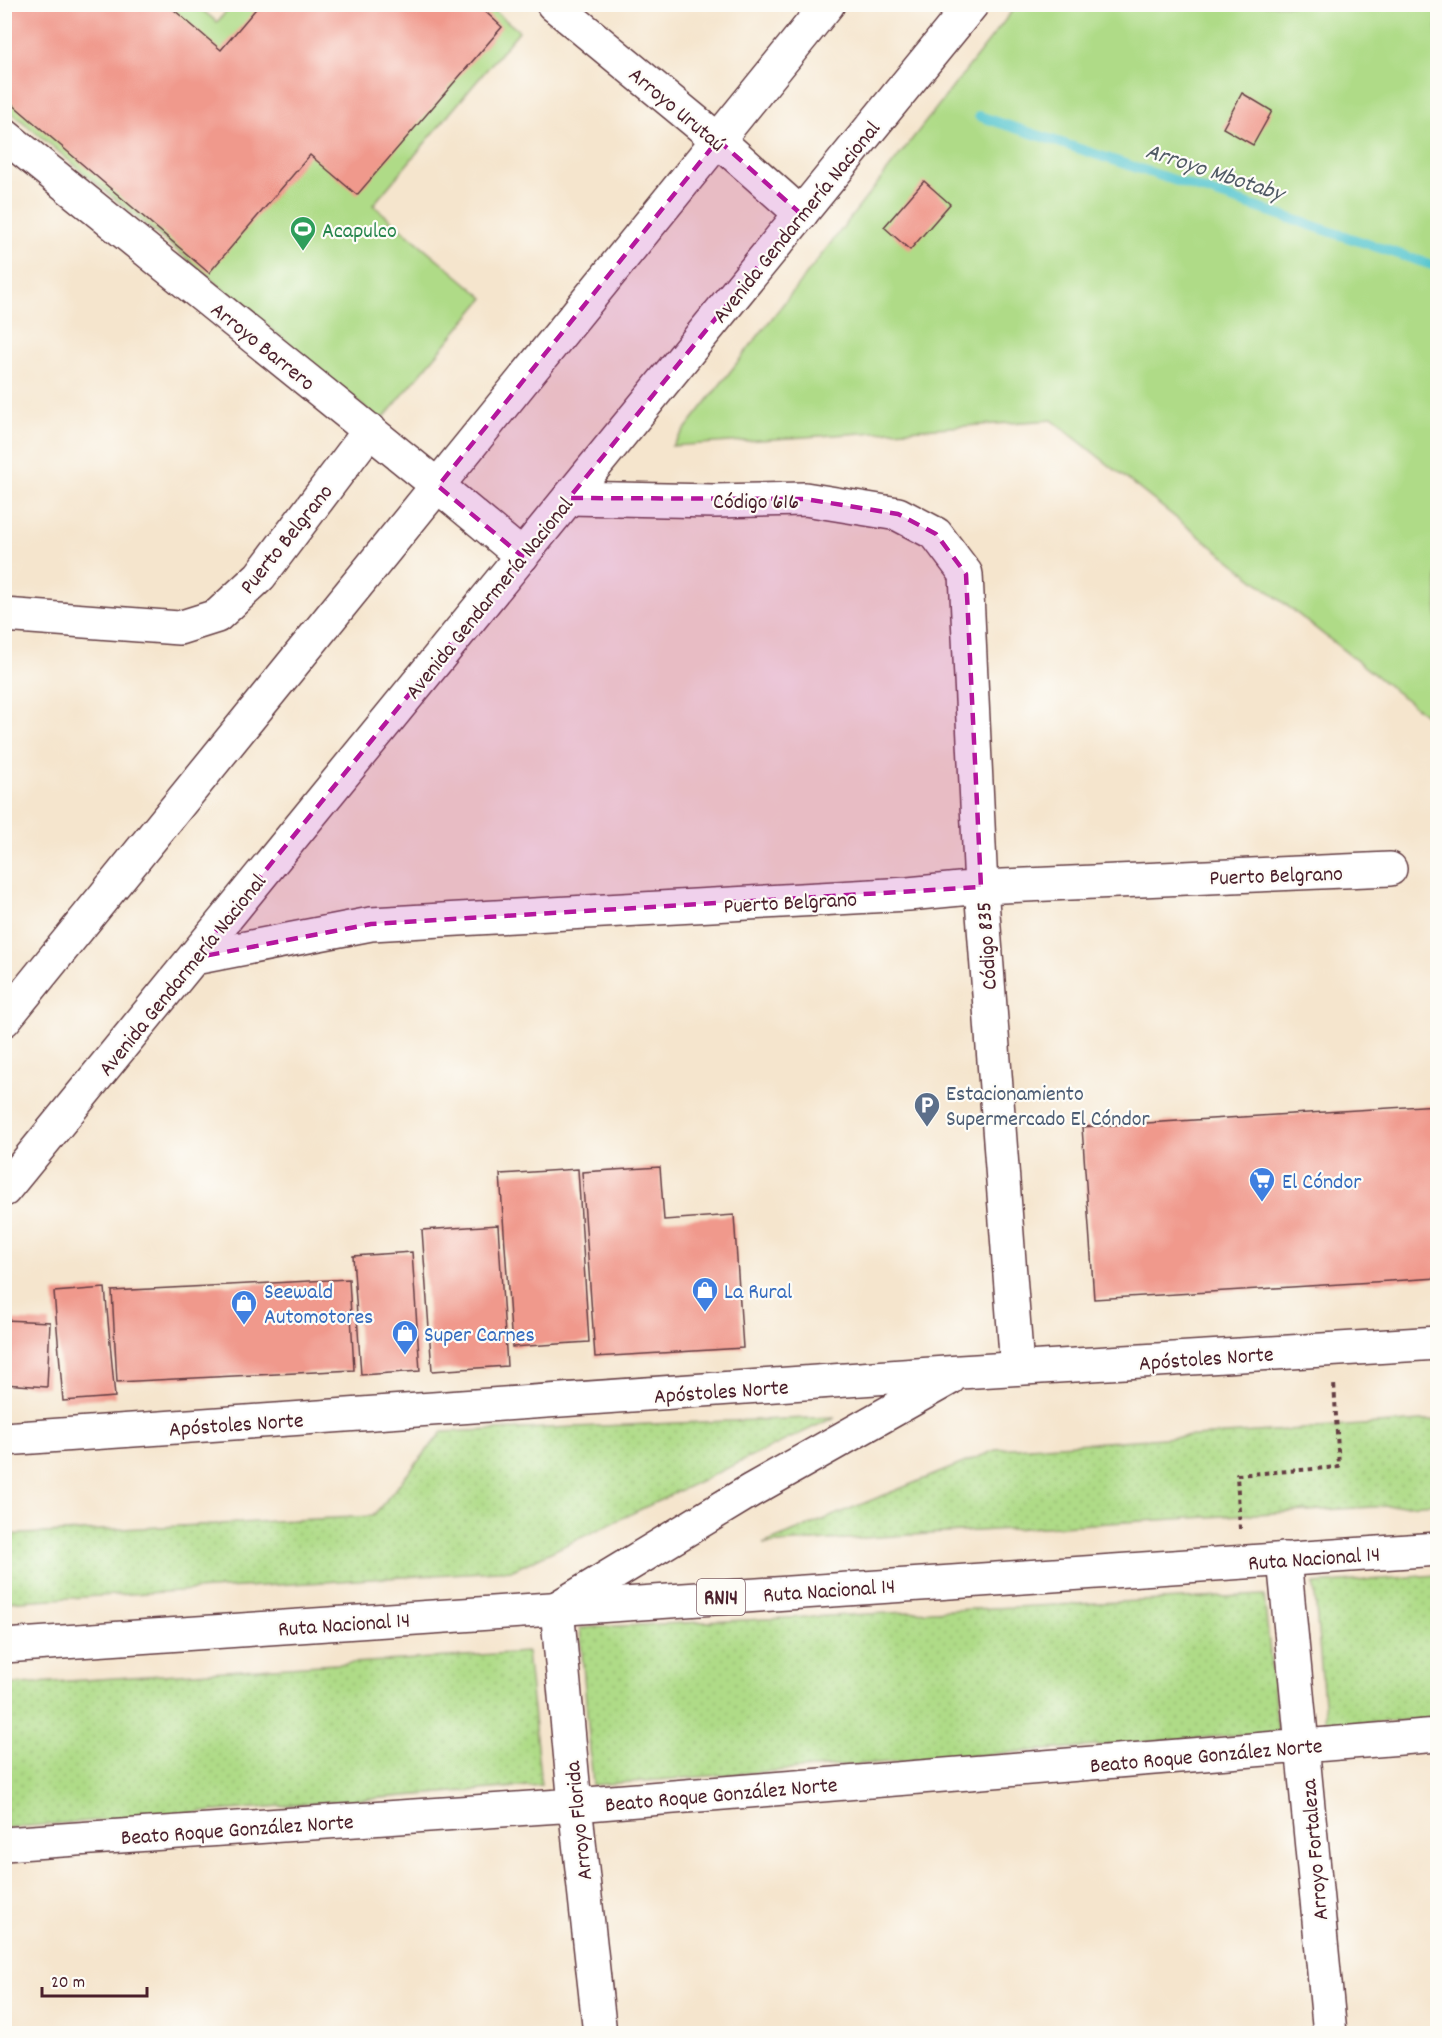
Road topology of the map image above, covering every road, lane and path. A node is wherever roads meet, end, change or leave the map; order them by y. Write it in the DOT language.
graph roads {
  1 [pos="553,4"];
  2 [pos="828,4"];
  3 [pos="972,4"];
  4 [pos="4,135"];
  5 [pos="718,140"];
  6 [pos="801,214"];
  7 [pos="370,430"];
  8 [pos="438,486"];
  9 [pos="569,498"];
  10 [pos="936,534"];
  11 [pos="522,556"];
  12 [pos="4,615"];
  13 [pos="1390,870"];
  14 [pos="981,887"];
  15 [pos="194,958"];
  16 [pos="4,1020"];
  17 [pos="4,1190"];
  18 [pos="1437,1343"];
  19 [pos="1332,1349"];
  20 [pos="1017,1368"];
  21 [pos="960,1372"];
  22 [pos="4,1440"];
  23 [pos="1437,1549"];
  24 [pos="1284,1559"];
  25 [pos="1242,1562"];
  26 [pos="557,1608"];
  27 [pos="4,1646"];
  28 [pos="1437,1735"];
  29 [pos="1303,1746"];
  30 [pos="575,1805"];
  31 [pos="4,1844"];
  32 [pos="600,2034"];
  33 [pos="1330,2034"];
  1 -- 5 [label="main road, Arroyo Urutaú"];
  2 -- 5 [label="main road"];
  3 -- 6 [label="main road, Avenida Gendarmería Nacional"];
  4 -- 7 [label="main road, Arroyo Barrero"];
  5 -- 6 [label="main road, Arroyo Urutaú"];
  5 -- 8 [label="main road"];
  6 -- 9 [label="main road, Avenida Gendarmería Nacional"];
  7 -- 8 [label="main road, Arroyo Barrero"];
  7 -- 12 [label="main road, Puerto Belgrano"];
  8 -- 11 [label="main road, Arroyo Barrero"];
  8 -- 16 [label="main road"];
  9 -- 10 [label="main road, Código 616"];
  9 -- 11 [label="main road, Avenida Gendarmería Nacional"];
  10 -- 14 [label="main road, Código 835"];
  11 -- 15 [label="main road, Avenida Gendarmería Nacional"];
  13 -- 14 [label="main road, Puerto Belgrano"];
  14 -- 15 [label="main road, Puerto Belgrano"];
  14 -- 20 [label="main road, Código 835"];
  15 -- 17 [label="main road, Avenida Gendarmería Nacional"];
  18 -- 19 [label="main road, Apóstoles Norte"];
  19 -- 20 [label="main road, Apóstoles Norte"];
  19 -- 25 [label="path"];
  20 -- 21 [label="main road, Apóstoles Norte"];
  21 -- 22 [label="main road, Apóstoles Norte"];
  21 -- 26 [label="main road"];
  23 -- 24 [label="main road, Ruta Nacional 14 / RN14"];
  24 -- 25 [label="main road, Ruta Nacional 14 / RN14"];
  24 -- 29 [label="main road, Arroyo Fortaleza"];
  25 -- 26 [label="main road, Ruta Nacional 14 / RN14"];
  26 -- 27 [label="main road, Ruta Nacional 14 / RN14"];
  26 -- 30 [label="main road, Arroyo Florida"];
  28 -- 29 [label="main road, Beato Roque González Norte"];
  29 -- 30 [label="main road, Beato Roque González Norte"];
  29 -- 33 [label="main road, Arroyo Fortaleza"];
  30 -- 31 [label="main road, Beato Roque González Norte"];
  30 -- 32 [label="main road, Arroyo Florida"];
}
